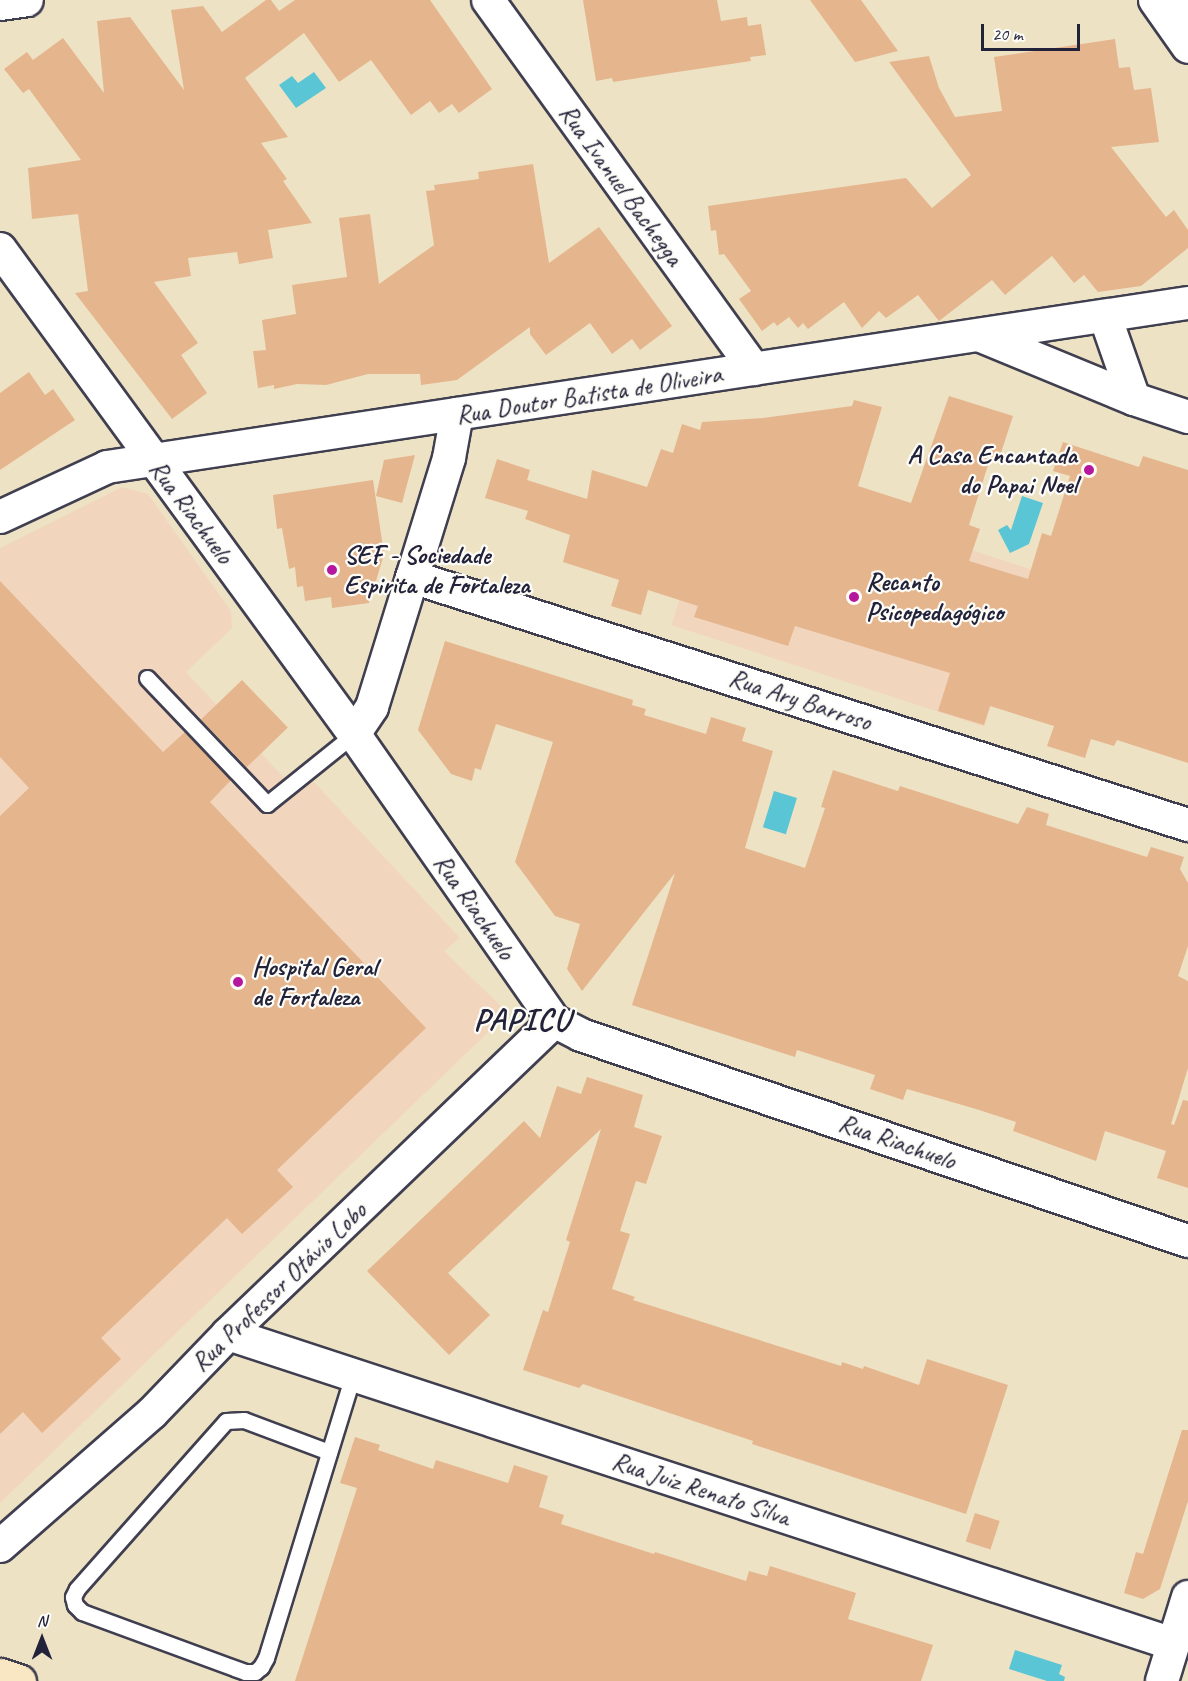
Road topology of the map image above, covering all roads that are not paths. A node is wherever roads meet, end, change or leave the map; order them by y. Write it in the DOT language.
graph roads {
  1 [pos="27,0"];
  2 [pos="488,0"];
  3 [pos="1155,0"];
  4 [pos="1178,0"];
  5 [pos="1188,3"];
  6 [pos="0,4"];
  7 [pos="1188,47"];
  8 [pos="0,249"];
  9 [pos="1188,303"];
  10 [pos="1104,316"];
  11 [pos="978,335"];
  12 [pos="754,369"];
  13 [pos="1134,399"];
  14 [pos="457,414"];
  15 [pos="1188,417"];
  16 [pos="154,461"];
  17 [pos="0,518"];
  18 [pos="412,577"];
  19 [pos="147,678"];
  20 [pos="354,734"];
  21 [pos="1188,825"];
  22 [pos="554,1022"];
  23 [pos="1188,1241"];
  24 [pos="228,1334"];
  25 [pos="353,1376"];
  26 [pos="329,1452"];
  27 [pos="0,1546"];
  28 [pos="1188,1597"];
  29 [pos="1173,1644"];
  30 [pos="0,1675"];
  31 [pos="19,1681"];
  32 [pos="1162,1681"];
  1 -- 6 [label="street"];
  2 -- 12 [label="street, Rua Ivanuel Bachegga"];
  3 -- 7 [label="street"];
  4 -- 5 [label="street"];
  8 -- 16 [label="street, Rua Riachuelo"];
  9 -- 10 [label="street, Rua Doutor Batista de Oliveira"];
  10 -- 11 [label="street, Rua Doutor Batista de Oliveira"];
  10 -- 13 [label="street"];
  11 -- 12 [label="street, Rua Doutor Batista de Oliveira"];
  11 -- 13 [label="street"];
  12 -- 14 [label="street, Rua Doutor Batista de Oliveira"];
  13 -- 15 [label="street"];
  14 -- 16 [label="street, Rua Doutor Batista de Oliveira"];
  14 -- 18 [label="street"];
  16 -- 17 [label="street, Rua Doutor Batista de Oliveira"];
  16 -- 20 [label="street, Rua Riachuelo"];
  18 -- 20 [label="street"];
  18 -- 21 [label="street, Rua Ary Barroso"];
  19 -- 20 [label="lane"];
  20 -- 22 [label="street, Rua Riachuelo"];
  22 -- 23 [label="street, Rua Riachuelo"];
  22 -- 24 [label="street, Rua Professor Otávio Lobo"];
  24 -- 25 [label="street, Rua Juiz Renato Silva"];
  24 -- 27 [label="street, Rua Professor Otávio Lobo"];
  25 -- 26 [label="lane"];
  25 -- 29 [label="street, Rua Juiz Renato Silva"];
  26 -- 26 [label="lane"];
  28 -- 29 [label="street"];
  29 -- 32 [label="street"];
  30 -- 31 [label="street"];
}
